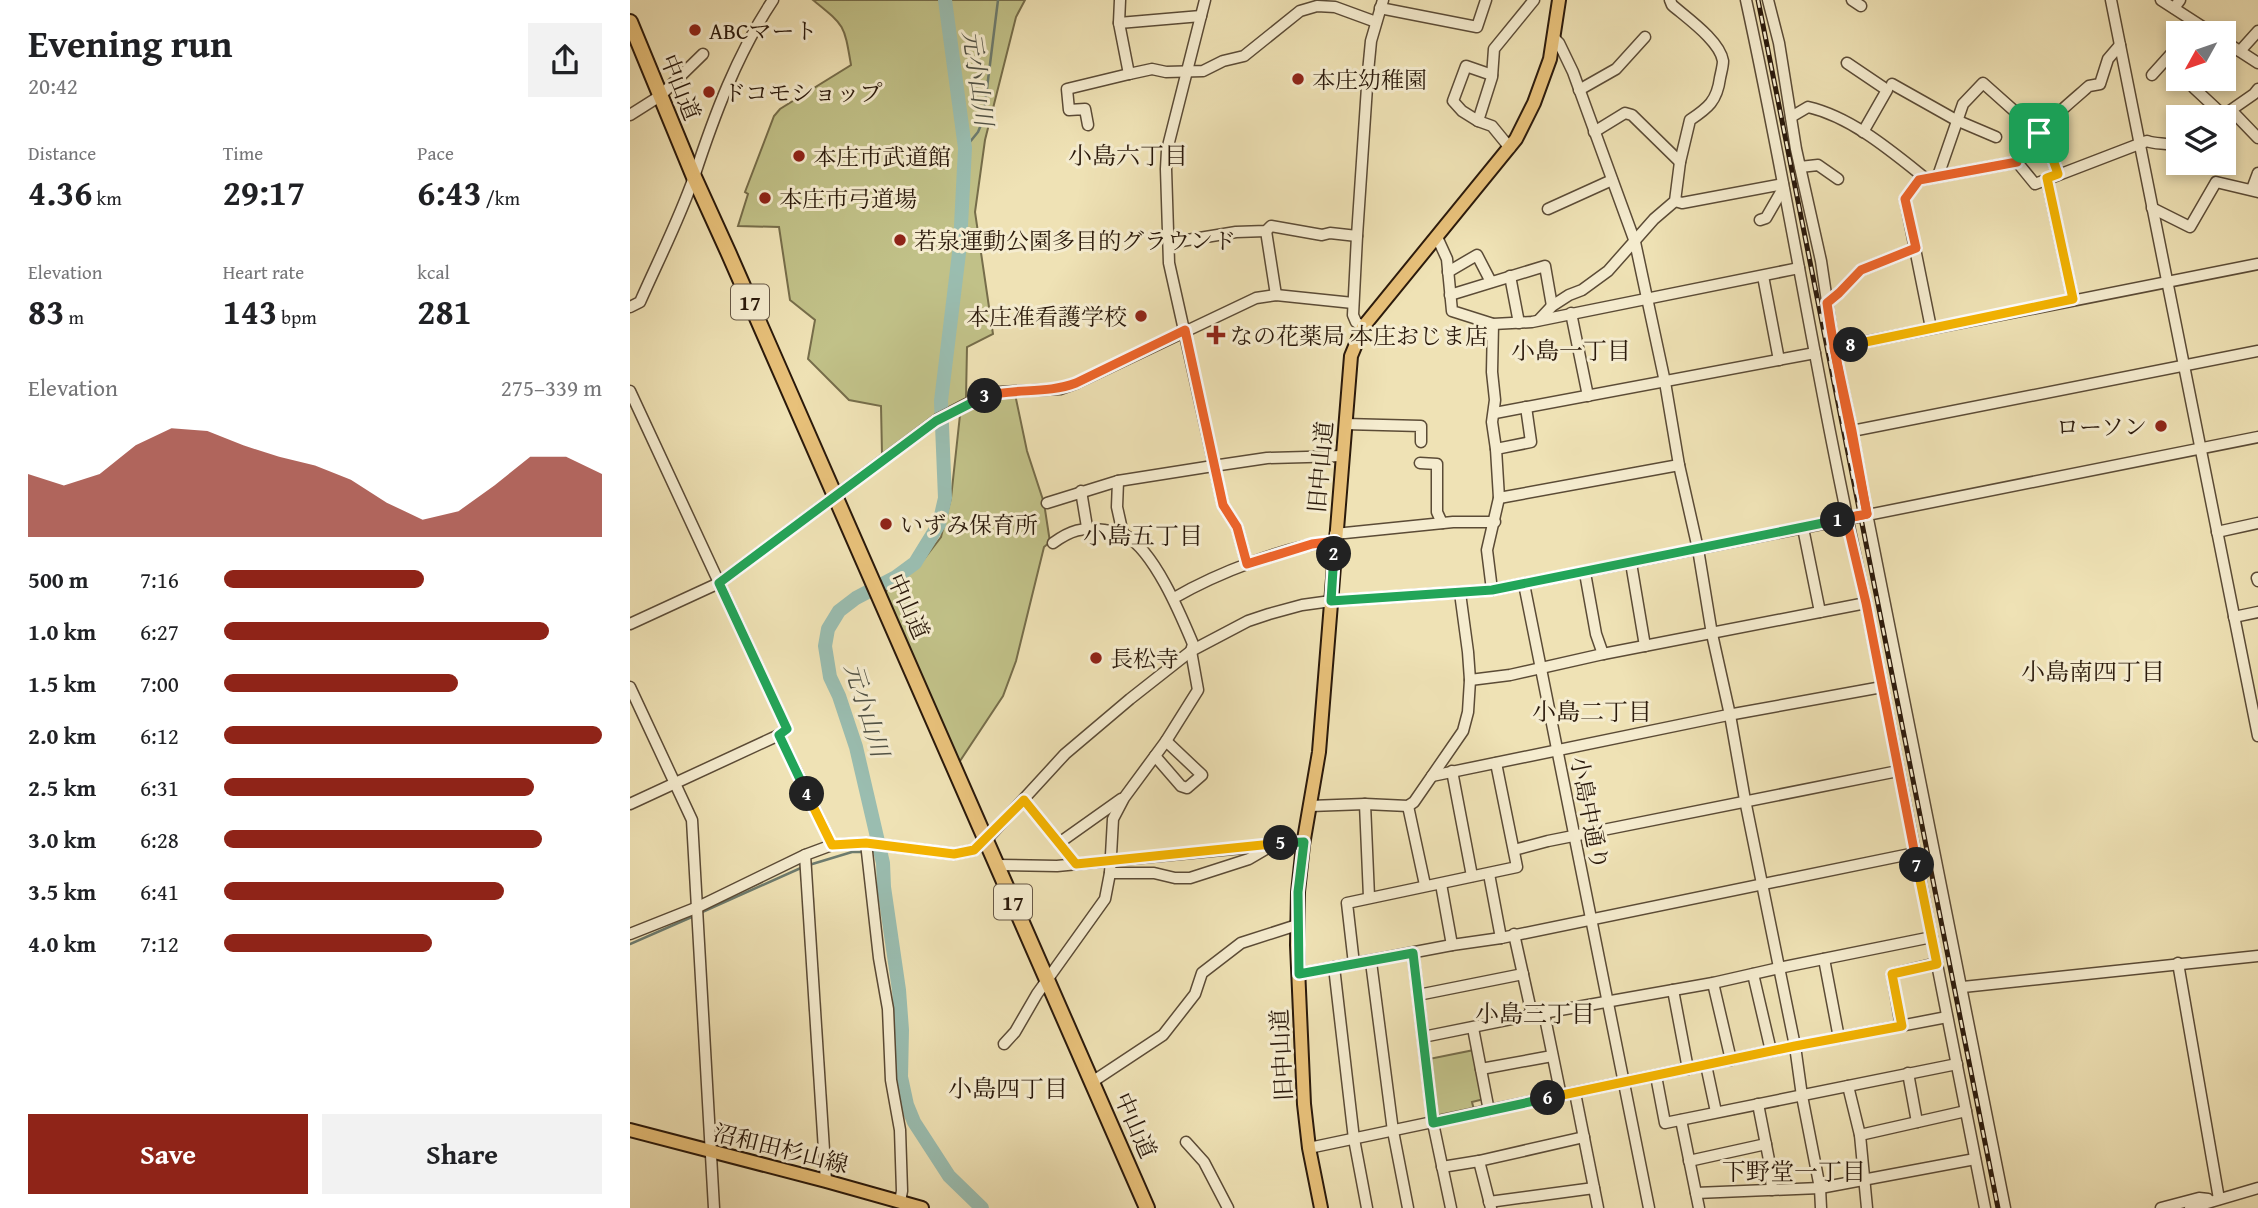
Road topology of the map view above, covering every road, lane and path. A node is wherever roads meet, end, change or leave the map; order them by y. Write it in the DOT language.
graph roads {
  1 [pos="774,0"];
  2 [pos="1120,0"];
  3 [pos="1205,0"];
  4 [pos="1486,0"];
  5 [pos="1534,0"];
  6 [pos="1558,0"];
  7 [pos="1670,0"];
  8 [pos="1746,0"];
  9 [pos="1768,0"];
  10 [pos="2111,0"];
  11 [pos="2161,0"];
  12 [pos="1382,4"];
  13 [pos="2177,4"];
  14 [pos="1201,16"];
  15 [pos="2194,21"];
  16 [pos="630,22"];
  17 [pos="1376,22"];
  18 [pos="1119,23"];
  19 [pos="2258,31"];
  20 [pos="1645,37"];
  21 [pos="1555,39"];
  22 [pos="2120,45"];
  23 [pos="2236,48"];
  24 [pos="2240,51"];
  25 [pos="703,54"];
  26 [pos="2166,59"];
  27 [pos="1847,63"];
  28 [pos="2258,63"];
  29 [pos="1187,71"];
  30 [pos="1129,74"];
  31 [pos="1492,75"];
  32 [pos="2151,75"];
  33 [pos="1892,85"];
  34 [pos="1579,90"];
  35 [pos="2198,91"];
  36 [pos="2257,94"];
  37 [pos="660,96"];
  38 [pos="2214,105"];
  39 [pos="2236,107"];
  40 [pos="630,115"];
  41 [pos="1791,117"];
  42 [pos="1956,120"];
  43 [pos="1478,121"];
  44 [pos="2236,122"];
  45 [pos="1088,125"];
  46 [pos="1594,132"];
  47 [pos="1863,132"];
  48 [pos="2039,133"];
  49 [pos="1996,137"];
  50 [pos="2258,138"];
  51 [pos="2140,143"];
  52 [pos="2166,145"];
  53 [pos="1510,148"];
  54 [pos="1680,162"];
  55 [pos="2017,162"];
  56 [pos="1800,167"];
  57 [pos="2258,173"];
  58 [pos="2058,174"];
  59 [pos="1938,176"];
  60 [pos="694,177"];
  61 [pos="1925,178"];
  62 [pos="2047,178"];
  63 [pos="1839,179"];
  64 [pos="1612,180"];
  65 [pos="1784,187"];
  66 [pos="2255,190"];
  67 [pos="1675,201"];
  68 [pos="2152,208"];
  69 [pos="1548,209"];
  70 [pos="1760,220"];
  71 [pos="1266,232"];
  72 [pos="1357,236"];
  73 [pos="1437,237"];
  74 [pos="1635,242"];
  75 [pos="1169,243"];
  76 [pos="1916,248"];
  77 [pos="2258,264"];
  78 [pos="1799,268"];
  79 [pos="1448,272"];
  80 [pos="1510,276"];
  81 [pos="1763,276"];
  82 [pos="1491,282"];
  83 [pos="2168,282"];
  84 [pos="1276,295"];
  85 [pos="1450,295"];
  86 [pos="1646,299"];
  87 [pos="2073,299"];
  88 [pos="1353,303"];
  89 [pos="1827,303"];
  90 [pos="1552,306"];
  91 [pos="630,307"];
  92 [pos="1571,313"];
  93 [pos="1539,320"];
  94 [pos="1519,323"];
  95 [pos="1493,324"];
  96 [pos="1363,327"];
  97 [pos="1931,328"];
  98 [pos="1185,330"];
  99 [pos="1834,348"];
  100 [pos="2258,351"];
  101 [pos="1815,353"];
  102 [pos="1779,360"];
  103 [pos="2184,365"];
  104 [pos="1665,382"];
  105 [pos="630,391"];
  106 [pos="1588,396"];
  107 [pos="1526,407"];
  108 [pos="1494,413"];
  109 [pos="1345,424"];
  110 [pos="1852,431"];
  111 [pos="2258,436"];
  112 [pos="1421,442"];
  113 [pos="2200,448"];
  114 [pos="1496,449"];
  115 [pos="1343,456"];
  116 [pos="1420,463"];
  117 [pos="1679,465"];
  118 [pos="1213,466"];
  119 [pos="1118,481"];
  120 [pos="1082,491"];
  121 [pos="836,498"];
  122 [pos="1499,498"];
  123 [pos="1047,503"];
  124 [pos="1867,514"];
  125 [pos="1846,518"];
  126 [pos="1495,522"];
  127 [pos="1442,523"];
  128 [pos="2258,523"];
  129 [pos="1087,527"];
  130 [pos="1803,528"];
  131 [pos="2217,532"];
  132 [pos="1123,534"];
  133 [pos="1335,538"];
  134 [pos="1053,543"];
  135 [pos="1698,549"];
  136 [pos="1631,563"];
  137 [pos="1247,564"];
  138 [pos="1585,573"];
  139 [pos="719,583"];
  140 [pos="1524,584"];
  141 [pos="1492,590"];
  142 [pos="1460,593"];
  143 [pos="1174,598"];
  144 [pos="1331,601"];
  145 [pos="1866,603"];
  146 [pos="1820,612"];
  147 [pos="2258,612"];
  148 [pos="2234,617"];
  149 [pos="630,624"];
  150 [pos="1712,634"];
  151 [pos="1645,646"];
  152 [pos="1191,651"];
  153 [pos="1603,654"];
  154 [pos="1541,669"];
  155 [pos="1470,680"];
  156 [pos="630,687"];
  157 [pos="1882,687"];
  158 [pos="2255,700"];
  159 [pos="1730,715"];
  160 [pos="779,735"];
  161 [pos="2258,736"];
  162 [pos="1166,741"];
  163 [pos="1558,750"];
  164 [pos="1155,756"];
  165 [pos="1496,763"];
  166 [pos="1452,771"];
  167 [pos="1898,771"];
  168 [pos="1432,776"];
  169 [pos="675,782"];
  170 [pos="1124,798"];
  171 [pos="1024,800"];
  172 [pos="1745,800"];
  173 [pos="630,804"];
  174 [pos="1365,804"];
  175 [pos="1310,806"];
  176 [pos="1408,806"];
  177 [pos="1574,835"];
  178 [pos="986,840"];
  179 [pos="1304,842"];
  180 [pos="1059,843"];
  181 [pos="869,844"];
  182 [pos="1275,844"];
  183 [pos="832,845"];
  184 [pos="1514,850"];
  185 [pos="1915,853"];
  186 [pos="805,855"];
  187 [pos="1111,859"];
  188 [pos="1076,864"];
  189 [pos="997,865"];
  190 [pos="1110,873"];
  191 [pos="1489,874"];
  192 [pos="1472,876"];
  193 [pos="1441,884"];
  194 [pos="1762,884"];
  195 [pos="1425,885"];
  196 [pos="1369,898"];
  197 [pos="698,907"];
  198 [pos="1591,919"];
  199 [pos="1297,925"];
  200 [pos="630,934"];
  201 [pos="1514,934"];
  202 [pos="1932,937"];
  203 [pos="1501,938"];
  204 [pos="1452,945"];
  205 [pos="1413,953"];
  206 [pos="2258,956"];
  207 [pos="1824,958"];
  208 [pos="1371,962"];
  209 [pos="2178,963"];
  210 [pos="1354,964"];
  211 [pos="1937,964"];
  212 [pos="1334,967"];
  213 [pos="1779,968"];
  214 [pos="1299,974"];
  215 [pos="1523,974"];
  216 [pos="1753,974"];
  217 [pos="1047,982"];
  218 [pos="1713,983"];
  219 [pos="1962,987"];
  220 [pos="1673,990"];
  221 [pos="1418,995"];
  222 [pos="1608,1002"];
  223 [pos="1544,1013"];
  224 [pos="1532,1015"];
  225 [pos="1947,1017"];
  226 [pos="1902,1026"];
  227 [pos="1473,1028"];
  228 [pos="1423,1037"];
  229 [pos="1839,1038"];
  230 [pos="1004,1044"];
  231 [pos="1795,1046"];
  232 [pos="1771,1051"];
  233 [pos="1552,1056"];
  234 [pos="1731,1060"];
  235 [pos="1706,1065"];
  236 [pos="1957,1065"];
  237 [pos="1482,1069"];
  238 [pos="1688,1069"];
  239 [pos="1908,1073"];
  240 [pos="1656,1076"];
  241 [pos="1092,1082"];
  242 [pos="1623,1082"];
  243 [pos="1849,1086"];
  244 [pos="1575,1093"];
  245 [pos="1561,1096"];
  246 [pos="1802,1096"];
  247 [pos="1758,1104"];
  248 [pos="1489,1111"];
  249 [pos="1966,1111"];
  250 [pos="1716,1112"];
  251 [pos="1681,1120"];
  252 [pos="1917,1122"];
  253 [pos="1433,1123"];
  254 [pos="630,1130"];
  255 [pos="1393,1131"];
  256 [pos="1860,1135"];
  257 [pos="1584,1137"];
  258 [pos="1354,1139"];
  259 [pos="1186,1142"];
  260 [pos="1766,1144"];
  261 [pos="1309,1148"];
  262 [pos="711,1153"];
  263 [pos="1975,1159"];
  264 [pos="1479,1161"];
  265 [pos="1689,1161"];
  266 [pos="1442,1167"];
  267 [pos="1866,1180"];
  268 [pos="826,1181"];
  269 [pos="1594,1188"];
  270 [pos="1820,1188"];
  271 [pos="2258,1188"];
  272 [pos="1772,1190"];
  273 [pos="1696,1193"];
  274 [pos="2219,1199"];
  275 [pos="903,1204"];
  276 [pos="1490,1205"];
  277 [pos="714,1208"];
  278 [pos="922,1208"];
  279 [pos="1147,1208"];
  280 [pos="1228,1208"];
  281 [pos="1321,1208"];
  282 [pos="1367,1208"];
  283 [pos="1408,1208"];
  284 [pos="1451,1208"];
  285 [pos="1598,1208"];
  286 [pos="1649,1208"];
  287 [pos="1699,1208"];
  288 [pos="1821,1208"];
  289 [pos="1867,1208"];
  290 [pos="1984,1208"];
  291 [pos="2005,1208"];
  292 [pos="2161,1208"];
  293 [pos="2190,1208"];
  294 [pos="2205,1208"];
  1 -- 60 [label="street"];
  2 -- 18 [label="street"];
  3 -- 14 [label="street"];
  4 -- 12 [label="street"];
  5 -- 31 [label="street"];
  6 -- 21 [label="main road, 旧中山道"];
  7 -- 54 [label="street"];
  8 -- 65 [label="street"];
  9 -- 41 [label="street"];
  10 -- 22 [label="street"];
  11 -- 13 [label="street"];
  12 -- 17 [label="street"];
  13 -- 15 [label="street"];
  14 -- 18 [label="street"];
  14 -- 29 [label="street"];
  16 -- 37 [label="highway, 中山道 / 17"];
  17 -- 29 [label="street"];
  17 -- 72 [label="street"];
  18 -- 30 [label="street"];
  19 -- 24 [label="street"];
  20 -- 34 [label="street"];
  21 -- 34 [label="street"];
  21 -- 53 [label="main road, 旧中山道"];
  22 -- 48 [label="street"];
  22 -- 51 [label="street"];
  23 -- 24 [label="street"];
  24 -- 28 [label="street"];
  25 -- 37 [label="street"];
  26 -- 32 [label="street"];
  27 -- 47 [label="street"];
  29 -- 30 [label="street"];
  29 -- 75 [label="street"];
  30 -- 45 [label="street"];
  31 -- 43 [label="street"];
  31 -- 43 [label="street"];
  33 -- 42 [label="street"];
  34 -- 46 [label="street"];
  35 -- 38 [label="street"];
  36 -- 39 [label="street"];
  37 -- 40 [label="street"];
  37 -- 60 [label="highway, 中山道 / 17"];
  41 -- 47 [label="street"];
  41 -- 56 [label="street"];
  42 -- 48 [label="street"];
  42 -- 49 [label="street"];
  42 -- 59 [label="street"];
  43 -- 53 [label="street"];
  44 -- 50 [label="street"];
  46 -- 54 [label="street"];
  46 -- 64 [label="street"];
  47 -- 61 [label="street"];
  48 -- 55 [label="street"];
  48 -- 58 [label="street"];
  51 -- 52 [label="street"];
  51 -- 58 [label="street"];
  51 -- 68 [label="street"];
  53 -- 73 [label="main road, 旧中山道"];
  54 -- 67 [label="street"];
  55 -- 59 [label="street"];
  55 -- 62 [label="street"];
  56 -- 63 [label="street"];
  56 -- 89 [label="street"];
  57 -- 66 [label="street"];
  58 -- 62 [label="street"];
  59 -- 61 [label="street"];
  60 -- 91 [label="street"];
  60 -- 121 [label="highway, 中山道 / 17"];
  61 -- 76 [label="street"];
  62 -- 87 [label="street"];
  64 -- 69 [label="street"];
  64 -- 74 [label="street"];
  65 -- 67 [label="street"];
  65 -- 70 [label="street"];
  65 -- 78 [label="street"];
  66 -- 68 [label="street"];
  67 -- 74 [label="street"];
  68 -- 83 [label="street"];
  71 -- 72 [label="street"];
  71 -- 75 [label="street"];
  71 -- 84 [label="street"];
  72 -- 88 [label="street"];
  73 -- 79 [label="street"];
  73 -- 96 [label="main road, 旧中山道"];
  74 -- 86 [label="street"];
  74 -- 90 [label="street"];
  75 -- 98 [label="street"];
  76 -- 89 [label="street"];
  76 -- 97 [label="street"];
  77 -- 83 [label="street"];
  78 -- 81 [label="street"];
  78 -- 101 [label="street"];
  79 -- 82 [label="street"];
  79 -- 85 [label="street"];
  80 -- 82 [label="street"];
  80 -- 90 [label="street"];
  80 -- 94 [label="street"];
  81 -- 86 [label="street"];
  81 -- 102 [label="street"];
  82 -- 85 [label="street"];
  83 -- 87 [label="street"];
  83 -- 103 [label="street"];
  84 -- 88 [label="street"];
  84 -- 98 [label="street"];
  85 -- 95 [label="street"];
  86 -- 92 [label="street"];
  86 -- 104 [label="street"];
  87 -- 97 [label="street"];
  88 -- 96 [label="street"];
  89 -- 99 [label="street"];
  90 -- 93 [label="street"];
  92 -- 93 [label="street"];
  92 -- 106 [label="street"];
  93 -- 94 [label="street"];
  94 -- 95 [label="street"];
  95 -- 108 [label="street"];
  96 -- 109 [label="main road, 旧中山道"];
  97 -- 99 [label="street"];
  98 -- 118 [label="street"];
  98 -- 121 [label="street"];
  99 -- 110 [label="street"];
  100 -- 103 [label="street"];
  101 -- 102 [label="street"];
  101 -- 125 [label="street"];
  102 -- 104 [label="street"];
  103 -- 110 [label="street"];
  103 -- 113 [label="street"];
  104 -- 106 [label="street"];
  104 -- 117 [label="street"];
  105 -- 139 [label="street"];
  106 -- 107 [label="street"];
  107 -- 108 [label="street"];
  107 -- 114 [label="street"];
  108 -- 114 [label="street"];
  109 -- 112 [label="street"];
  109 -- 115 [label="main road, 旧中山道"];
  110 -- 124 [label="street"];
  111 -- 113 [label="street"];
  113 -- 124 [label="street"];
  113 -- 131 [label="street"];
  114 -- 122 [label="street"];
  115 -- 118 [label="street"];
  115 -- 133 [label="main road, 旧中山道"];
  116 -- 127 [label="street"];
  117 -- 122 [label="street"];
  117 -- 135 [label="street"];
  118 -- 119 [label="street"];
  118 -- 137 [label="street"];
  119 -- 120 [label="street"];
  119 -- 132 [label="street"];
  120 -- 123 [label="street"];
  120 -- 129 [label="street"];
  121 -- 139 [label="street"];
  121 -- 178 [label="highway, 中山道 / 17"];
  122 -- 126 [label="street"];
  124 -- 125 [label="street"];
  124 -- 219 [label="street"];
  125 -- 130 [label="street"];
  125 -- 145 [label="street"];
  126 -- 127 [label="street"];
  126 -- 141 [label="street"];
  127 -- 133 [label="street"];
  128 -- 131 [label="street"];
  129 -- 132 [label="street"];
  129 -- 134 [label="street"];
  130 -- 135 [label="street"];
  130 -- 146 [label="street"];
  131 -- 148 [label="street"];
  132 -- 143 [label="street"];
  133 -- 137 [label="street"];
  133 -- 144 [label="main road, 旧中山道"];
  135 -- 136 [label="street"];
  135 -- 150 [label="street"];
  136 -- 138 [label="street"];
  136 -- 151 [label="street"];
  137 -- 143 [label="street"];
  138 -- 140 [label="street"];
  138 -- 153 [label="street"];
  139 -- 149 [label="street"];
  139 -- 160 [label="street"];
  140 -- 141 [label="street"];
  140 -- 154 [label="street, 小島中通り"];
  141 -- 142 [label="street"];
  142 -- 144 [label="street"];
  142 -- 155 [label="street"];
  143 -- 152 [label="street"];
  144 -- 152 [label="street"];
  144 -- 175 [label="main road, 旧中山道"];
  145 -- 146 [label="street"];
  145 -- 157 [label="street"];
  146 -- 150 [label="street"];
  147 -- 148 [label="street"];
  148 -- 158 [label="street"];
  150 -- 151 [label="street"];
  150 -- 159 [label="street"];
  151 -- 153 [label="street"];
  152 -- 162 [label="street"];
  152 -- 171 [label="street"];
  153 -- 154 [label="street"];
  154 -- 155 [label="street"];
  154 -- 163 [label="street, 小島中通り"];
  155 -- 168 [label="street"];
  156 -- 169 [label="street"];
  157 -- 159 [label="street"];
  157 -- 167 [label="street"];
  158 -- 161 [label="street"];
  159 -- 163 [label="street"];
  159 -- 172 [label="street"];
  160 -- 169 [label="street"];
  160 -- 183 [label="street"];
  162 -- 164 [label="street"];
  162 -- 164 [label="street"];
  163 -- 165 [label="street"];
  163 -- 177 [label="street, 小島中通り"];
  164 -- 170 [label="street"];
  165 -- 166 [label="street"];
  165 -- 184 [label="street"];
  166 -- 168 [label="street"];
  166 -- 192 [label="street"];
  167 -- 172 [label="street"];
  167 -- 185 [label="street"];
  168 -- 176 [label="street"];
  169 -- 173 [label="street"];
  169 -- 197 [label="street"];
  170 -- 180 [label="street"];
  170 -- 187 [label="street"];
  171 -- 178 [label="street"];
  171 -- 180 [label="street"];
  172 -- 177 [label="street"];
  172 -- 194 [label="street"];
  174 -- 175 [label="street"];
  174 -- 176 [label="street"];
  174 -- 196 [label="street"];
  175 -- 179 [label="main road, 旧中山道"];
  176 -- 195 [label="street"];
  177 -- 184 [label="street"];
  177 -- 198 [label="street, 小島中通り"];
  178 -- 181 [label="street"];
  178 -- 189 [label="highway, 中山道 / 17"];
  179 -- 182 [label="street"];
  179 -- 199 [label="main road, 旧中山道"];
  180 -- 188 [label="street"];
  181 -- 183 [label="street"];
  181 -- 275 [label="street"];
  182 -- 187 [label="street"];
  182 -- 190 [label="street"];
  183 -- 186 [label="street"];
  184 -- 191 [label="street"];
  185 -- 194 [label="street"];
  185 -- 202 [label="street"];
  186 -- 197 [label="street"];
  186 -- 268 [label="street"];
  187 -- 188 [label="street"];
  187 -- 190 [label="street"];
  188 -- 189 [label="street"];
  189 -- 217 [label="highway, 中山道 / 17"];
  190 -- 217 [label="street"];
  191 -- 192 [label="street"];
  191 -- 203 [label="street"];
  192 -- 193 [label="street"];
  193 -- 195 [label="street"];
  193 -- 204 [label="street"];
  194 -- 198 [label="street"];
  194 -- 213 [label="street"];
  195 -- 196 [label="street"];
  196 -- 210 [label="street"];
  197 -- 200 [label="street"];
  197 -- 262 [label="street"];
  198 -- 201 [label="street"];
  198 -- 222 [label="street, 小島中通り"];
  199 -- 214 [label="main road, 旧中山道"];
  199 -- 241 [label="street"];
  201 -- 203 [label="street"];
  201 -- 215 [label="street"];
  202 -- 207 [label="street"];
  202 -- 211 [label="street"];
  203 -- 204 [label="street"];
  204 -- 205 [label="street"];
  205 -- 208 [label="street"];
  205 -- 221 [label="street"];
  206 -- 209 [label="street"];
  207 -- 213 [label="street"];
  207 -- 229 [label="street"];
  208 -- 210 [label="street"];
  208 -- 255 [label="street"];
  209 -- 219 [label="street"];
  209 -- 274 [label="street"];
  210 -- 212 [label="street"];
  211 -- 225 [label="street"];
  211 -- 226 [label="street"];
  212 -- 214 [label="street"];
  212 -- 258 [label="street"];
  213 -- 216 [label="street"];
  213 -- 231 [label="street"];
  214 -- 261 [label="main road, 旧中山道"];
  215 -- 221 [label="street"];
  215 -- 224 [label="street"];
  216 -- 218 [label="street"];
  216 -- 232 [label="street"];
  217 -- 230 [label="street"];
  217 -- 241 [label="highway, 中山道 / 17"];
  218 -- 220 [label="street"];
  218 -- 234 [label="street"];
  219 -- 291 [label="street"];
  220 -- 222 [label="street"];
  220 -- 238 [label="street"];
  221 -- 228 [label="street"];
  222 -- 223 [label="street"];
  222 -- 242 [label="street, 小島中通り"];
  223 -- 224 [label="street"];
  223 -- 233 [label="street"];
  224 -- 227 [label="street"];
  225 -- 226 [label="street"];
  225 -- 236 [label="street"];
  226 -- 229 [label="street"];
  227 -- 228 [label="street"];
  227 -- 237 [label="street"];
  228 -- 253 [label="street"];
  229 -- 231 [label="street"];
  231 -- 232 [label="street"];
  231 -- 246 [label="street"];
  232 -- 234 [label="street"];
  233 -- 237 [label="street"];
  233 -- 245 [label="street"];
  234 -- 235 [label="street"];
  235 -- 238 [label="street"];
  235 -- 250 [label="street"];
  236 -- 239 [label="street"];
  236 -- 249 [label="street"];
  237 -- 248 [label="street"];
  238 -- 240 [label="street"];
  239 -- 243 [label="street"];
  239 -- 252 [label="street"];
  240 -- 242 [label="street"];
  240 -- 251 [label="street"];
  241 -- 279 [label="highway, 中山道 / 17"];
  242 -- 244 [label="street"];
  242 -- 286 [label="street, 小島中通り"];
  243 -- 246 [label="street"];
  243 -- 256 [label="street"];
  244 -- 245 [label="street"];
  244 -- 257 [label="street"];
  245 -- 248 [label="street"];
  246 -- 247 [label="street"];
  246 -- 270 [label="street"];
  247 -- 250 [label="street"];
  247 -- 260 [label="street"];
  248 -- 253 [label="street"];
  249 -- 252 [label="street"];
  249 -- 263 [label="street"];
  250 -- 251 [label="street"];
  251 -- 265 [label="street"];
  252 -- 256 [label="street"];
  253 -- 255 [label="street"];
  253 -- 266 [label="street"];
  254 -- 262 [label="main road, 沼和田杉山線"];
  255 -- 258 [label="street"];
  255 -- 283 [label="street"];
  256 -- 267 [label="street"];
  257 -- 264 [label="street"];
  257 -- 269 [label="street"];
  258 -- 261 [label="street"];
  258 -- 282 [label="street"];
  259 -- 280 [label="street"];
  260 -- 265 [label="street"];
  260 -- 272 [label="street"];
  261 -- 281 [label="main road, 旧中山道"];
  262 -- 268 [label="main road, 沼和田杉山線"];
  262 -- 277 [label="street"];
  263 -- 267 [label="street"];
  263 -- 290 [label="street"];
  264 -- 266 [label="street"];
  264 -- 276 [label="street"];
  265 -- 273 [label="street"];
  266 -- 284 [label="street"];
  267 -- 270 [label="street"];
  267 -- 289 [label="street"];
  268 -- 275 [label="main road, 沼和田杉山線"];
  269 -- 276 [label="street"];
  269 -- 285 [label="street"];
  270 -- 272 [label="street"];
  270 -- 288 [label="street"];
  271 -- 274 [label="street"];
  272 -- 273 [label="street"];
  273 -- 287 [label="street"];
  274 -- 292 [label="street"];
  274 -- 293 [label="street"];
  274 -- 294 [label="street"];
  275 -- 278 [label="main road, 沼和田杉山線"];
}
